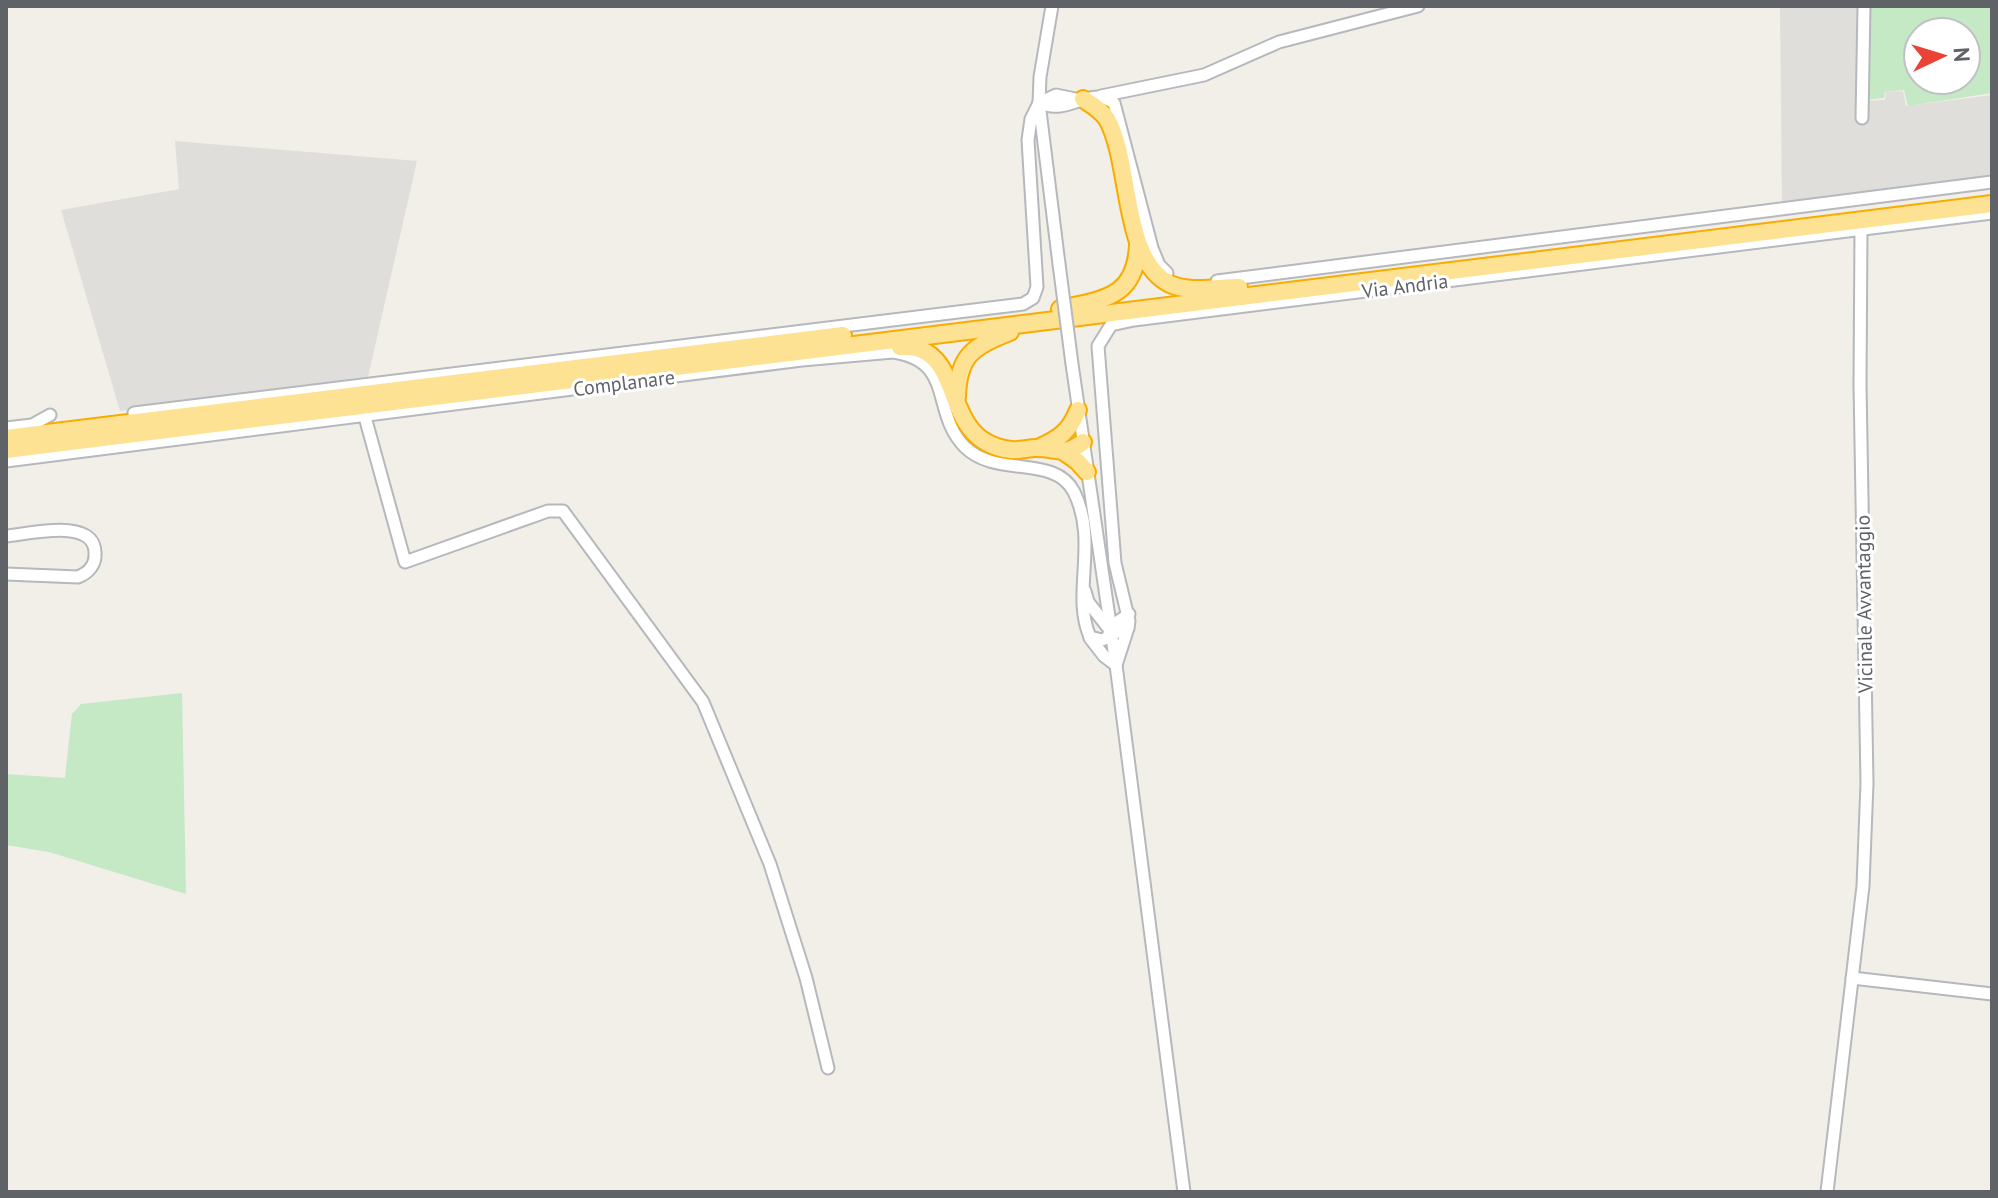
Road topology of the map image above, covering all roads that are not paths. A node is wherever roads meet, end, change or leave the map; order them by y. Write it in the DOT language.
graph roads {
  1 [pos="1418,6"];
  2 [pos="1864,6"];
  3 [pos="1052,11"];
  4 [pos="1040,77"];
  5 [pos="1056,95"];
  6 [pos="1088,98"];
  7 [pos="1039,103"];
  8 [pos="1059,108"];
  9 [pos="1862,118"];
  10 [pos="1040,129"];
  11 [pos="1992,182"];
  12 [pos="1992,194"];
  13 [pos="1992,204"];
  14 [pos="1992,213"];
  15 [pos="1861,230"];
  16 [pos="1138,243"];
  17 [pos="1239,287"];
  18 [pos="1060,309"];
  19 [pos="1034,323"];
  20 [pos="831,348"];
  21 [pos="956,403"];
  22 [pos="1078,410"];
  23 [pos="134,413"];
  24 [pos="50,415"];
  25 [pos="365,417"];
  26 [pos="6,428"];
  27 [pos="6,438"];
  28 [pos="1083,442"];
  29 [pos="1062,445"];
  30 [pos="6,450"];
  31 [pos="6,461"];
  32 [pos="1087,472"];
  33 [pos="6,536"];
  34 [pos="6,574"];
  35 [pos="1085,590"];
  36 [pos="1107,601"];
  37 [pos="1093,609"];
  38 [pos="1129,614"];
  39 [pos="1128,628"];
  40 [pos="1111,631"];
  41 [pos="1090,637"];
  42 [pos="1116,665"];
  43 [pos="1852,978"];
  44 [pos="1992,994"];
  45 [pos="828,1068"];
  46 [pos="1184,1192"];
  47 [pos="1827,1192"];
  1 -- 6 [label="street"];
  2 -- 9 [label="street"];
  3 -- 4 [label="street"];
  4 -- 5 [label="street"];
  4 -- 7 [label="street"];
  5 -- 6 [label="street"];
  5 -- 7 [label="street"];
  6 -- 8 [label="street"];
  6 -- 11 [label="street, Via Andria"];
  6 -- 16 [label="highway"];
  7 -- 8 [label="street"];
  7 -- 10 [label="street"];
  7 -- 23 [label="street, Complanare"];
  8 -- 10 [label="street"];
  10 -- 22 [label="street, bridge"];
  12 -- 17 [label="highway"];
  13 -- 19 [label="highway"];
  14 -- 15 [label="street, Via Andria"];
  15 -- 38 [label="street, Via Andria"];
  15 -- 43 [label="street, Vicinale Avvantaggio"];
  16 -- 17 [label="highway"];
  16 -- 18 [label="highway"];
  17 -- 18 [label="highway"];
  18 -- 27 [label="highway"];
  19 -- 20 [label="highway"];
  19 -- 21 [label="highway"];
  20 -- 21 [label="highway"];
  20 -- 30 [label="highway"];
  21 -- 29 [label="highway"];
  22 -- 28 [label="street"];
  22 -- 29 [label="highway"];
  24 -- 26 [label="street"];
  25 -- 31 [label="street, Complanare"];
  25 -- 35 [label="street, Complanare"];
  25 -- 45 [label="street"];
  28 -- 29 [label="highway"];
  28 -- 32 [label="street"];
  29 -- 32 [label="highway"];
  32 -- 36 [label="street"];
  33 -- 34 [label="street"];
  35 -- 37 [label="street, Complanare"];
  35 -- 41 [label="street, Complanare"];
  36 -- 37 [label="street"];
  36 -- 40 [label="street"];
  37 -- 40 [label="street, Complanare"];
  38 -- 39 [label="street"];
  38 -- 40 [label="street"];
  39 -- 40 [label="street"];
  39 -- 42 [label="street"];
  40 -- 41 [label="street"];
  40 -- 42 [label="street"];
  41 -- 42 [label="street"];
  42 -- 46 [label="street"];
  43 -- 44 [label="street"];
  43 -- 47 [label="street, Vicinale Avvantaggio"];
}
